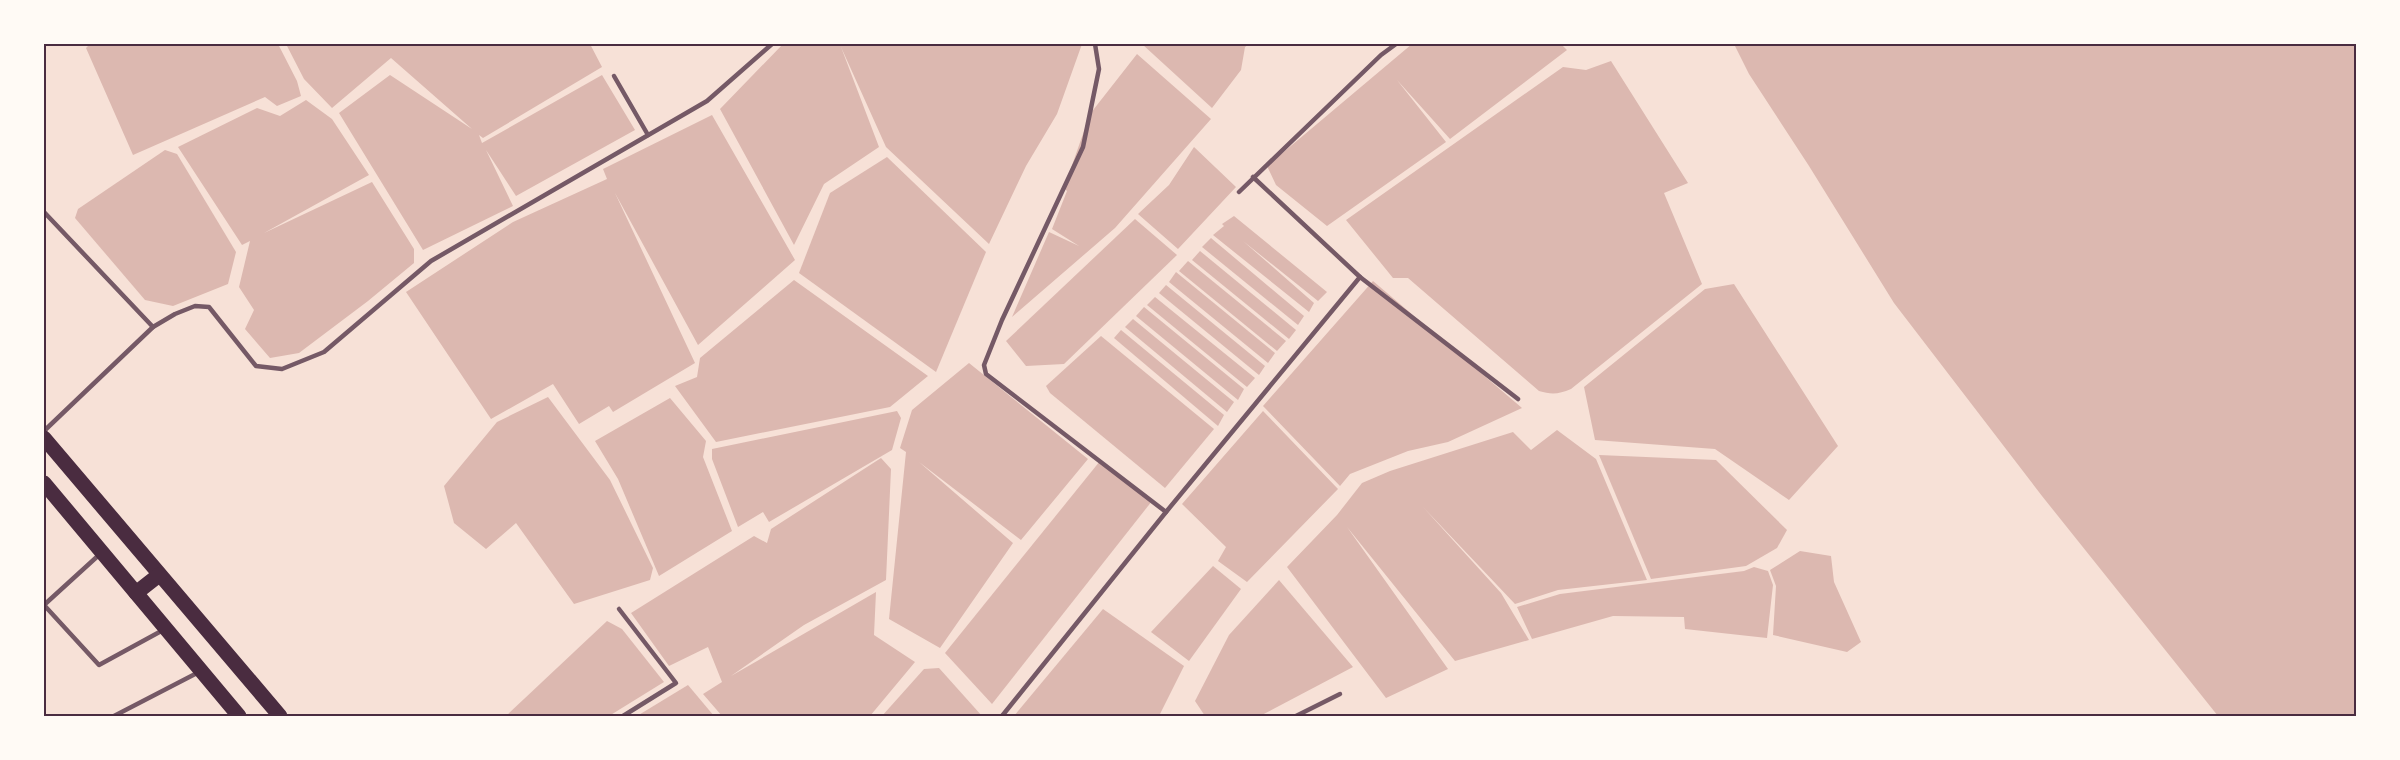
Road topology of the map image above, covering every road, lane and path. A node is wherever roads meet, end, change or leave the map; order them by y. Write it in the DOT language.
graph roads {
  1 [pos="772,44"];
  2 [pos="1095,44"];
  3 [pos="1396,44"];
  4 [pos="614,76"];
  5 [pos="648,135"];
  6 [pos="1253,177"];
  7 [pos="1239,192"];
  8 [pos="44,212"];
  9 [pos="1360,277"];
  10 [pos="153,327"];
  11 [pos="1518,399"];
  12 [pos="44,431"];
  13 [pos="44,438"];
  14 [pos="44,483"];
  15 [pos="1166,512"];
  16 [pos="102,553"];
  17 [pos="159,575"];
  18 [pos="136,593"];
  19 [pos="44,605"];
  20 [pos="619,609"];
  21 [pos="166,629"];
  22 [pos="201,671"];
  23 [pos="1340,694"];
  24 [pos="114,717"];
  25 [pos="239,717"];
  26 [pos="280,717"];
  27 [pos="623,717"];
  28 [pos="1002,717"];
  29 [pos="1296,717"];
  1 -- 5 [label="lane"];
  2 -- 15 [label="lane"];
  3 -- 6 [label="lane"];
  4 -- 5 [label="lane"];
  5 -- 10 [label="lane"];
  6 -- 7 [label="lane"];
  6 -- 9 [label="lane"];
  8 -- 10 [label="lane"];
  9 -- 11 [label="lane"];
  9 -- 15 [label="lane"];
  10 -- 12 [label="lane"];
  13 -- 17 [label="main road"];
  14 -- 16 [label="main road"];
  15 -- 28 [label="lane"];
  16 -- 18 [label="main road"];
  16 -- 19 [label="lane"];
  17 -- 18 [label="main road"];
  17 -- 26 [label="main road"];
  18 -- 21 [label="main road"];
  19 -- 21 [label="lane"];
  20 -- 27 [label="lane"];
  21 -- 22 [label="main road"];
  22 -- 24 [label="lane"];
  22 -- 25 [label="main road"];
  23 -- 29 [label="lane"];
}
